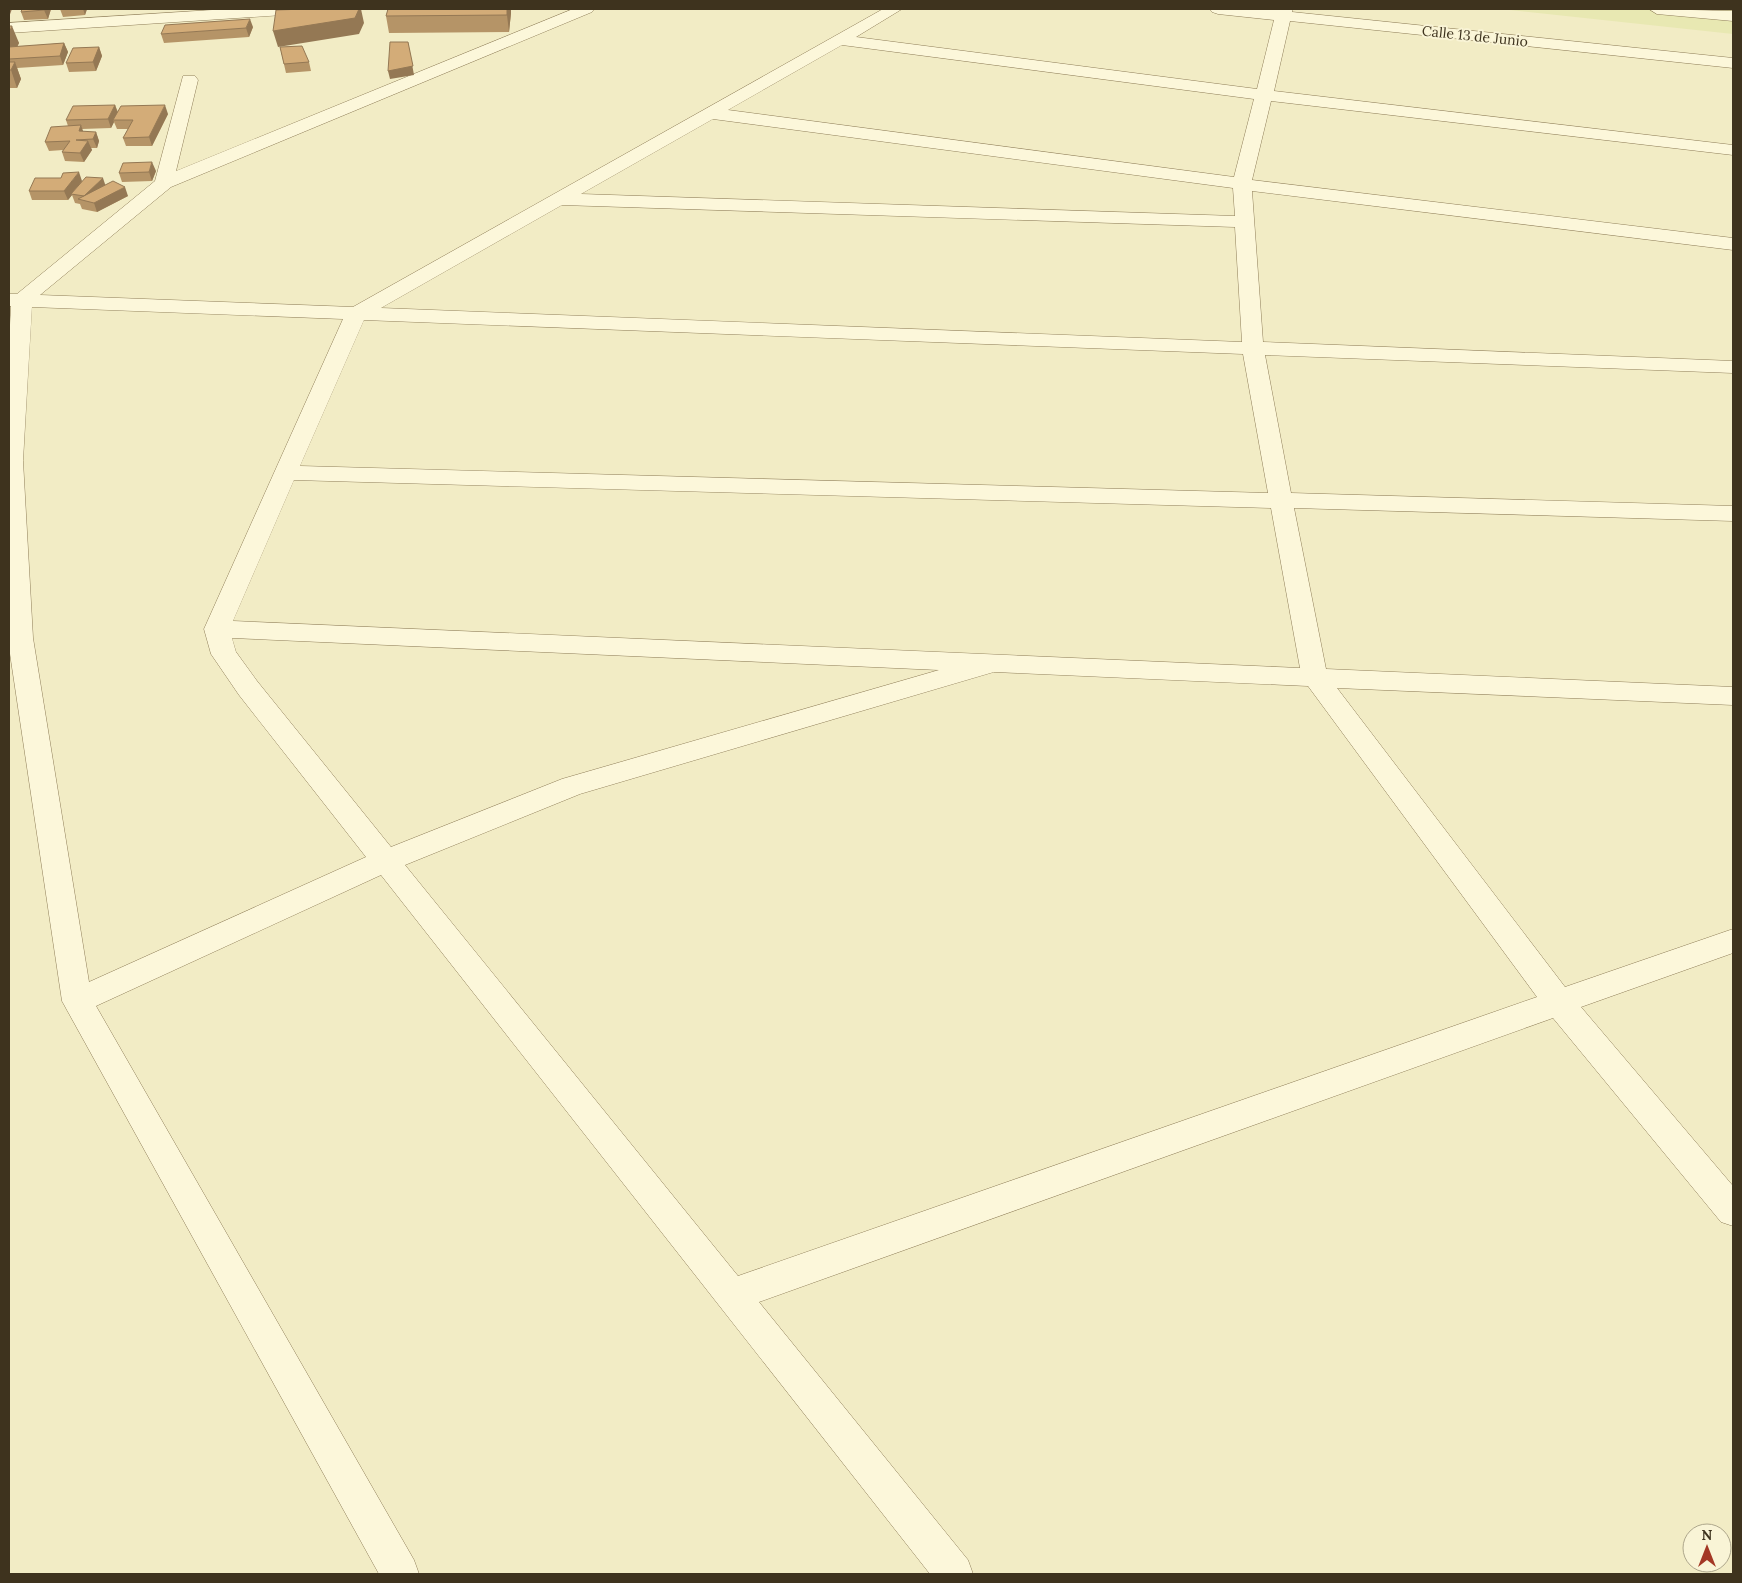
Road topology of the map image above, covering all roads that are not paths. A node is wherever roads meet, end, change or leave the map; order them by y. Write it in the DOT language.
graph roads {
  1 [pos="298,9"];
  2 [pos="586,9"];
  3 [pos="894,9"];
  4 [pos="1218,9"];
  5 [pos="1657,9"];
  6 [pos="1284,12"];
  7 [pos="166,13"];
  8 [pos="1733,16"];
  9 [pos="9,28"];
  10 [pos="838,40"];
  11 [pos="1733,64"];
  12 [pos="190,80"];
  13 [pos="1264,95"];
  14 [pos="710,113"];
  15 [pos="1733,150"];
  16 [pos="164,183"];
  17 [pos="1242,184"];
  18 [pos="558,199"];
  19 [pos="1244,222"];
  20 [pos="1733,244"];
  21 [pos="15,300"];
  22 [pos="356,314"];
  23 [pos="1253,350"];
  24 [pos="1733,367"];
  25 [pos="284,473"];
  26 [pos="1282,501"];
  27 [pos="1733,513"];
  28 [pos="217,629"];
  29 [pos="998,662"];
  30 [pos="1314,676"];
  31 [pos="1733,696"];
  32 [pos="384,861"];
  33 [pos="1733,941"];
  34 [pos="77,1001"];
  35 [pos="1560,1004"];
  36 [pos="1733,1211"];
  37 [pos="732,1295"];
  38 [pos="400,1574"];
  39 [pos="954,1574"];
  1 -- 7 [label="street"];
  2 -- 16 [label="street"];
  3 -- 10 [label="street"];
  4 -- 6 [label="street, Calle 13 de Junio"];
  5 -- 8 [label="street"];
  6 -- 11 [label="street, Calle 13 de Junio"];
  6 -- 13 [label="street"];
  7 -- 9 [label="street"];
  10 -- 13 [label="street"];
  10 -- 14 [label="street"];
  12 -- 16 [label="street"];
  13 -- 15 [label="street"];
  13 -- 17 [label="street"];
  14 -- 17 [label="street"];
  14 -- 18 [label="street"];
  16 -- 21 [label="street"];
  17 -- 19 [label="street"];
  17 -- 20 [label="street"];
  18 -- 19 [label="street"];
  18 -- 22 [label="street"];
  19 -- 23 [label="street"];
  21 -- 22 [label="street"];
  21 -- 34 [label="street"];
  22 -- 23 [label="street"];
  22 -- 25 [label="street"];
  23 -- 24 [label="street"];
  23 -- 26 [label="street"];
  25 -- 26 [label="street"];
  25 -- 28 [label="street"];
  26 -- 27 [label="street"];
  26 -- 30 [label="street"];
  28 -- 29 [label="street"];
  28 -- 32 [label="street"];
  29 -- 30 [label="street"];
  29 -- 32 [label="street"];
  30 -- 31 [label="street"];
  30 -- 35 [label="street"];
  32 -- 34 [label="street"];
  32 -- 37 [label="street"];
  33 -- 35 [label="street"];
  34 -- 38 [label="street"];
  35 -- 36 [label="street"];
  35 -- 37 [label="street"];
  37 -- 39 [label="street"];
}
